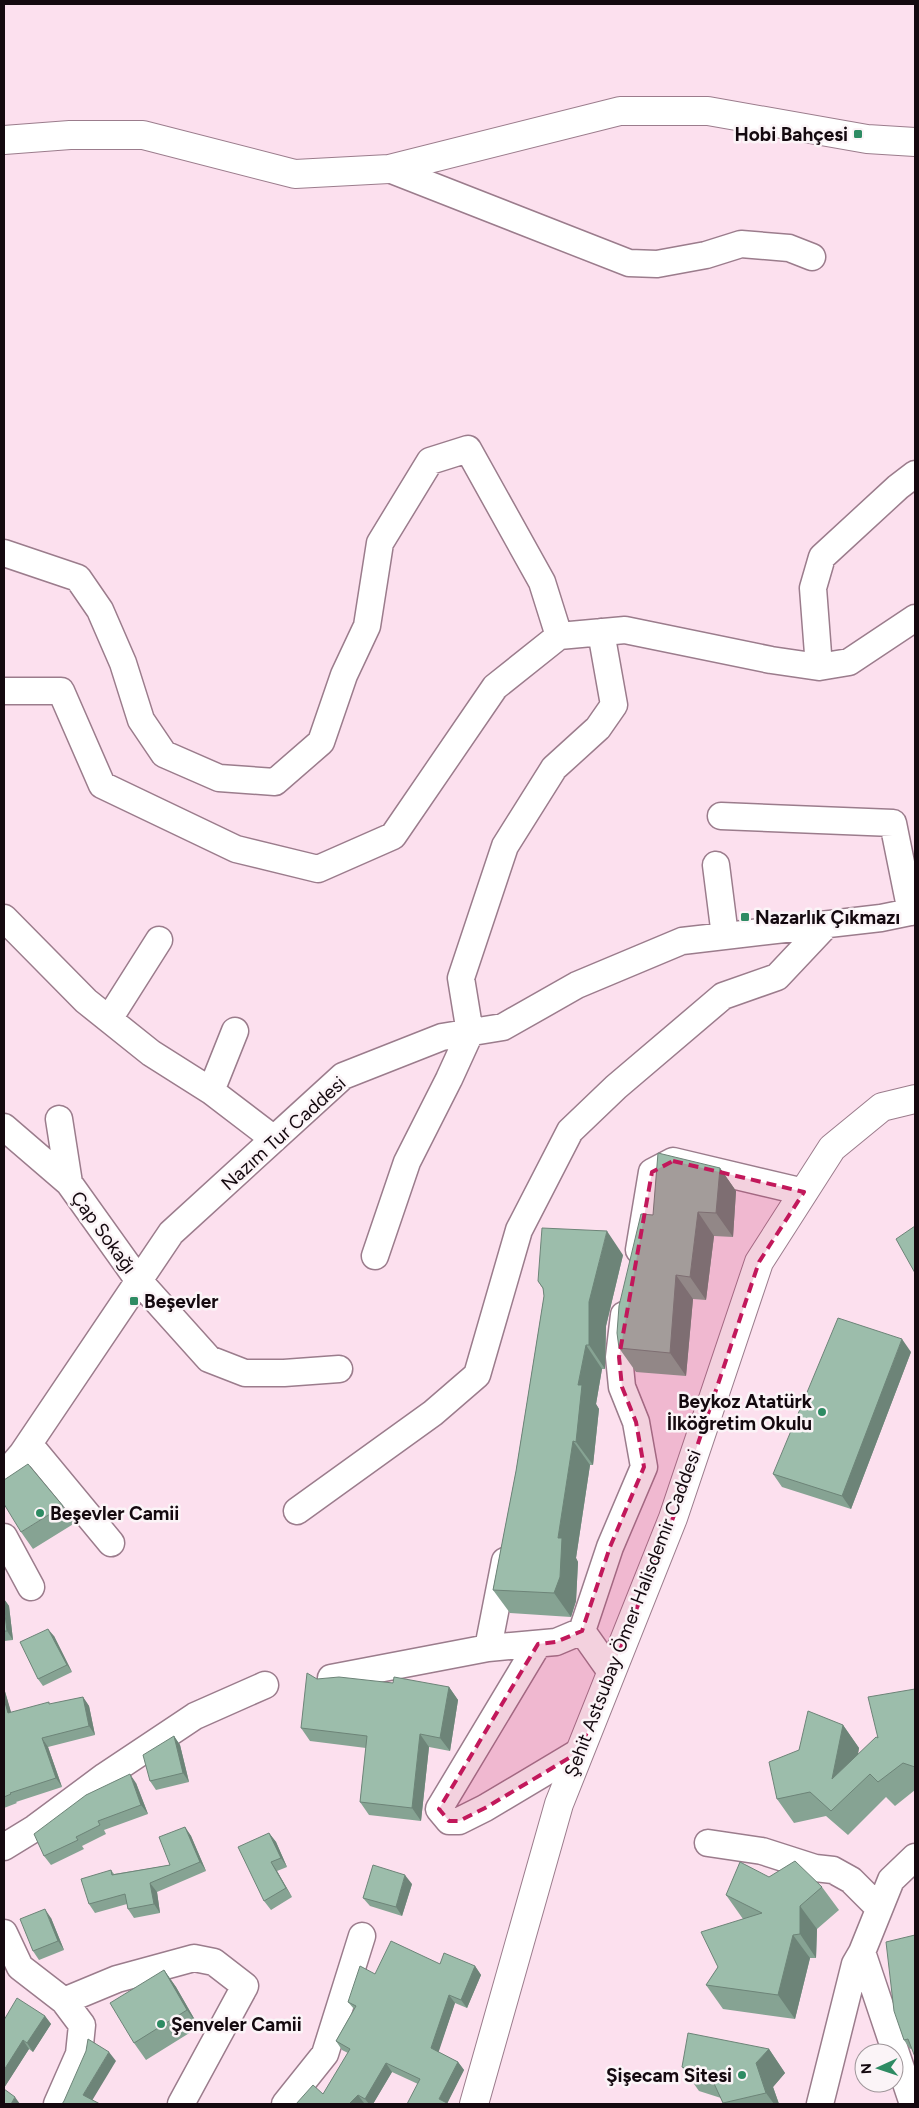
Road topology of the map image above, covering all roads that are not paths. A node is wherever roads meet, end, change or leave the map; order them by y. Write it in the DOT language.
graph roads {
  1 [pos="4,140"];
  2 [pos="915,142"];
  3 [pos="389,169"];
  4 [pos="812,257"];
  5 [pos="915,474"];
  6 [pos="4,553"];
  7 [pos="915,618"];
  8 [pos="601,632"];
  9 [pos="559,636"];
  10 [pos="819,667"];
  11 [pos="4,691"];
  12 [pos="721,816"];
  13 [pos="904,822"];
  14 [pos="716,865"];
  15 [pos="913,912"];
  16 [pos="4,918"];
  17 [pos="826,925"];
  18 [pos="725,936"];
  19 [pos="159,940"];
  20 [pos="108,1019"];
  21 [pos="235,1031"];
  22 [pos="470,1032"];
  23 [pos="211,1091"];
  24 [pos="915,1099"];
  25 [pos="58,1119"];
  26 [pos="4,1127"];
  27 [pos="274,1139"];
  28 [pos="69,1183"];
  29 [pos="804,1192"];
  30 [pos="375,1256"];
  31 [pos="139,1280"];
  32 [pos="338,1369"];
  33 [pos="30,1444"];
  34 [pos="4,1475"];
  35 [pos="297,1511"];
  36 [pos="4,1536"];
  37 [pos="509,1537"];
  38 [pos="111,1543"];
  39 [pos="31,1587"];
  40 [pos="582,1631"];
  41 [pos="538,1644"];
  42 [pos="488,1648"];
  43 [pos="611,1672"];
  44 [pos="331,1678"];
  45 [pos="265,1685"];
  46 [pos="579,1752"];
  47 [pos="708,1843"];
  48 [pos="4,1847"];
  49 [pos="915,1857"];
  50 [pos="879,1908"];
  51 [pos="4,1933"];
  52 [pos="362,1936"];
  53 [pos="862,1952"];
  54 [pos="12,1974"];
  55 [pos="64,2001"];
  56 [pos="57,2104"];
  57 [pos="181,2104"];
  58 [pos="285,2104"];
  59 [pos="474,2104"];
  60 [pos="820,2104"];
  61 [pos="913,2104"];
  1 -- 3 [label="street"];
  2 -- 3 [label="street"];
  3 -- 4 [label="street"];
  5 -- 10 [label="street"];
  6 -- 9 [label="street"];
  7 -- 10 [label="street"];
  8 -- 9 [label="street"];
  8 -- 10 [label="street"];
  8 -- 22 [label="street"];
  9 -- 11 [label="street"];
  12 -- 13 [label="street"];
  13 -- 15 [label="street"];
  14 -- 18 [label="street"];
  15 -- 17 [label="street, Nazım Tur Caddesi"];
  16 -- 20 [label="street"];
  17 -- 18 [label="street, Nazım Tur Caddesi"];
  17 -- 35 [label="street"];
  18 -- 22 [label="street, Nazım Tur Caddesi"];
  19 -- 20 [label="street"];
  20 -- 23 [label="street"];
  21 -- 23 [label="street"];
  22 -- 27 [label="street, Nazım Tur Caddesi"];
  22 -- 30 [label="street"];
  23 -- 27 [label="street"];
  24 -- 29 [label="street, Şehit Astsubay Ömer Halisdemir Caddesi"];
  25 -- 28 [label="street, Çap Sokağı"];
  26 -- 28 [label="street, Çap Sokağı"];
  27 -- 31 [label="street, Nazım Tur Caddesi"];
  28 -- 31 [label="street, Çap Sokağı"];
  29 -- 40 [label="street"];
  29 -- 43 [label="street, Şehit Astsubay Ömer Halisdemir Caddesi"];
  31 -- 32 [label="street, Çap Sokağı"];
  31 -- 33 [label="street, Nazım Tur Caddesi"];
  33 -- 34 [label="street, Nazım Tur Caddesi"];
  33 -- 38 [label="street"];
  36 -- 39 [label="street"];
  37 -- 42 [label="street"];
  40 -- 41 [label="street"];
  40 -- 43 [label="street"];
  41 -- 42 [label="street"];
  41 -- 46 [label="street"];
  42 -- 44 [label="street"];
  43 -- 46 [label="street, Şehit Astsubay Ömer Halisdemir Caddesi"];
  45 -- 48 [label="street"];
  46 -- 59 [label="street, Şehit Astsubay Ömer Halisdemir Caddesi"];
  47 -- 50 [label="street"];
  49 -- 50 [label="street"];
  50 -- 53 [label="street"];
  51 -- 54 [label="street"];
  52 -- 58 [label="street"];
  53 -- 60 [label="street"];
  53 -- 61 [label="street"];
  54 -- 55 [label="street"];
  55 -- 56 [label="street"];
  55 -- 57 [label="street"];
}
